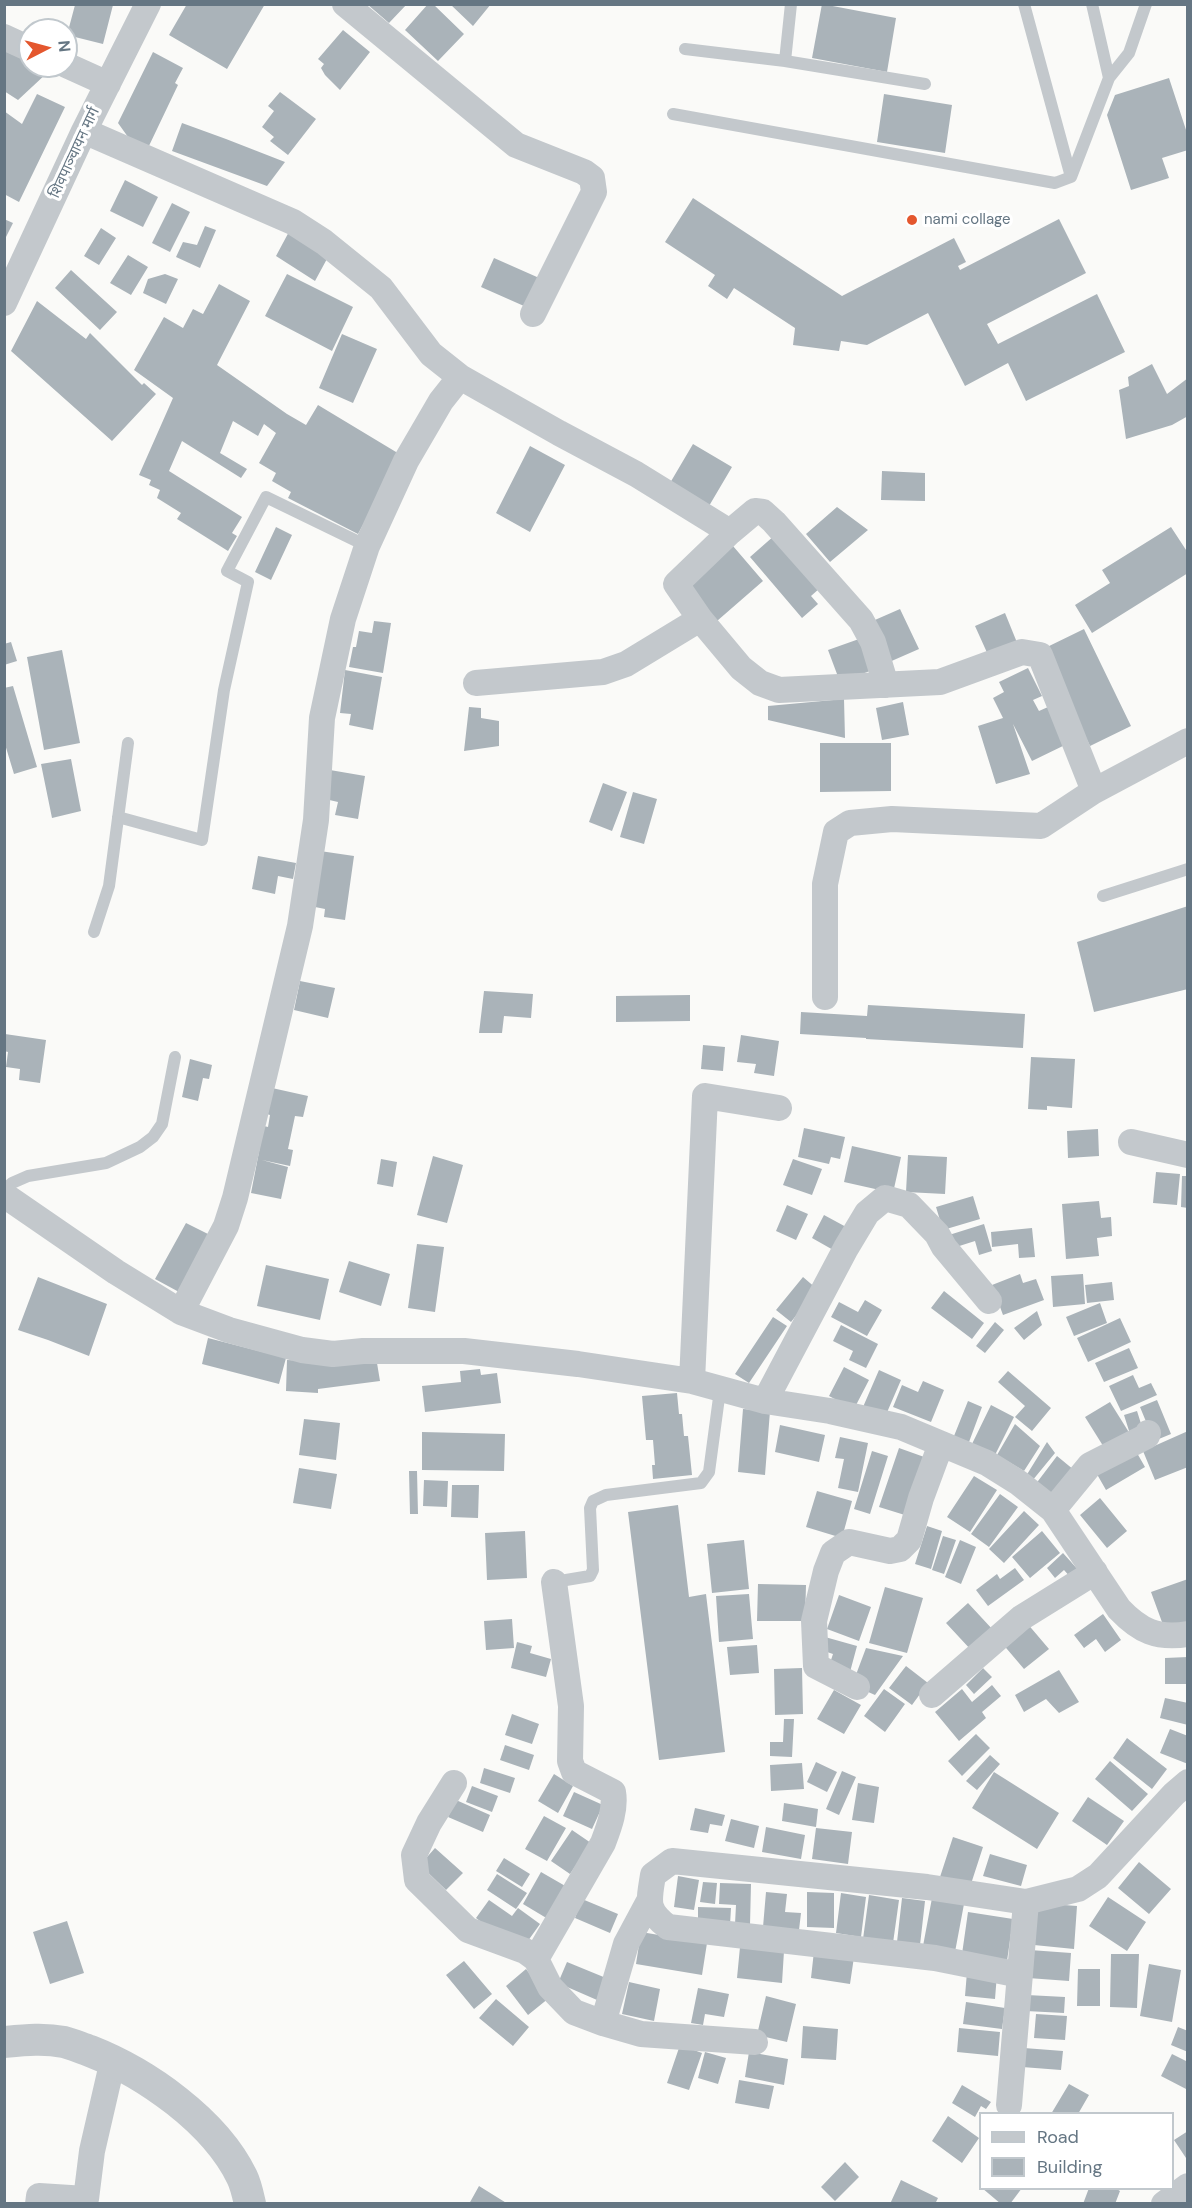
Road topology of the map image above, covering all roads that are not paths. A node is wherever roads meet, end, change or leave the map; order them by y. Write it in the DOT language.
graph roads {
  1 [pos="148,4"];
  2 [pos="345,4"];
  3 [pos="791,4"];
  4 [pos="1024,4"];
  5 [pos="1092,4"];
  6 [pos="1146,4"];
  7 [pos="4,37"];
  8 [pos="18,43"];
  9 [pos="685,49"];
  10 [pos="785,61"];
  11 [pos="78,70"];
  12 [pos="1109,78"];
  13 [pos="108,84"];
  14 [pos="925,84"];
  15 [pos="673,114"];
  16 [pos="84,131"];
  17 [pos="1071,177"];
  18 [pos="8,286"];
  19 [pos="533,314"];
  20 [pos="460,377"];
  21 [pos="730,532"];
  22 [pos="368,546"];
  23 [pos="700,619"];
  24 [pos="476,683"];
  25 [pos="886,685"];
  26 [pos="1188,741"];
  27 [pos="128,743"];
  28 [pos="1094,791"];
  29 [pos="118,817"];
  30 [pos="1188,869"];
  31 [pos="1103,896"];
  32 [pos="94,932"];
  33 [pos="825,997"];
  34 [pos="175,1057"];
  35 [pos="779,1108"];
  36 [pos="1131,1142"];
  37 [pos="1188,1155"];
  38 [pos="4,1193"];
  39 [pos="989,1300"];
  40 [pos="181,1312"];
  41 [pos="692,1381"];
  42 [pos="720,1390"];
  43 [pos="765,1401"];
  44 [pos="1148,1433"];
  45 [pos="941,1444"];
  46 [pos="1053,1510"];
  47 [pos="1095,1572"];
  48 [pos="554,1582"];
  49 [pos="1188,1634"];
  50 [pos="857,1687"];
  51 [pos="932,1695"];
  52 [pos="1188,1782"];
  53 [pos="454,1783"];
  54 [pos="1026,1902"];
  55 [pos="648,1903"];
  56 [pos="536,1959"];
  57 [pos="1020,1975"];
  58 [pos="603,2023"];
  59 [pos="4,2042"];
  60 [pos="755,2042"];
  61 [pos="113,2060"];
  62 [pos="1009,2105"];
  63 [pos="1188,2186"];
  64 [pos="38,2204"];
  65 [pos="250,2204"];
  66 [pos="1164,2204"];
  1 -- 13 [label="street, शिवपाञ्चायन मार्ग"];
  2 -- 19 [label="street"];
  3 -- 10 [label="lane"];
  4 -- 17 [label="lane"];
  5 -- 12 [label="lane"];
  6 -- 12 [label="lane"];
  7 -- 8 [label="street"];
  9 -- 10 [label="lane"];
  10 -- 14 [label="lane"];
  11 -- 13 [label="street"];
  12 -- 17 [label="lane"];
  13 -- 16 [label="street, शिवपाञ्चायन मार्ग"];
  15 -- 17 [label="lane"];
  16 -- 18 [label="street, शिवपाञ्चायन मार्ग"];
  16 -- 20 [label="street"];
  20 -- 21 [label="street"];
  20 -- 22 [label="street"];
  21 -- 23 [label="street"];
  21 -- 25 [label="street"];
  22 -- 29 [label="lane"];
  22 -- 40 [label="street"];
  23 -- 24 [label="street"];
  23 -- 25 [label="street"];
  25 -- 28 [label="street"];
  26 -- 28 [label="street"];
  27 -- 29 [label="lane"];
  28 -- 33 [label="street"];
  29 -- 32 [label="lane"];
  30 -- 31 [label="lane"];
  34 -- 38 [label="lane"];
  35 -- 41 [label="street"];
  36 -- 37 [label="street"];
  38 -- 40 [label="street"];
  39 -- 43 [label="street"];
  40 -- 41 [label="street"];
  41 -- 42 [label="street"];
  42 -- 43 [label="street"];
  42 -- 48 [label="lane"];
  43 -- 45 [label="street"];
  44 -- 46 [label="street"];
  45 -- 46 [label="street"];
  45 -- 50 [label="street"];
  46 -- 47 [label="street"];
  47 -- 49 [label="street"];
  47 -- 51 [label="street"];
  48 -- 56 [label="street"];
  52 -- 54 [label="street"];
  53 -- 56 [label="street"];
  54 -- 55 [label="street"];
  54 -- 57 [label="street"];
  55 -- 57 [label="street"];
  55 -- 58 [label="street"];
  56 -- 58 [label="street"];
  57 -- 62 [label="street"];
  58 -- 60 [label="street"];
  59 -- 61 [label="street"];
  61 -- 64 [label="street"];
  61 -- 65 [label="street"];
  63 -- 66 [label="street"];
}
